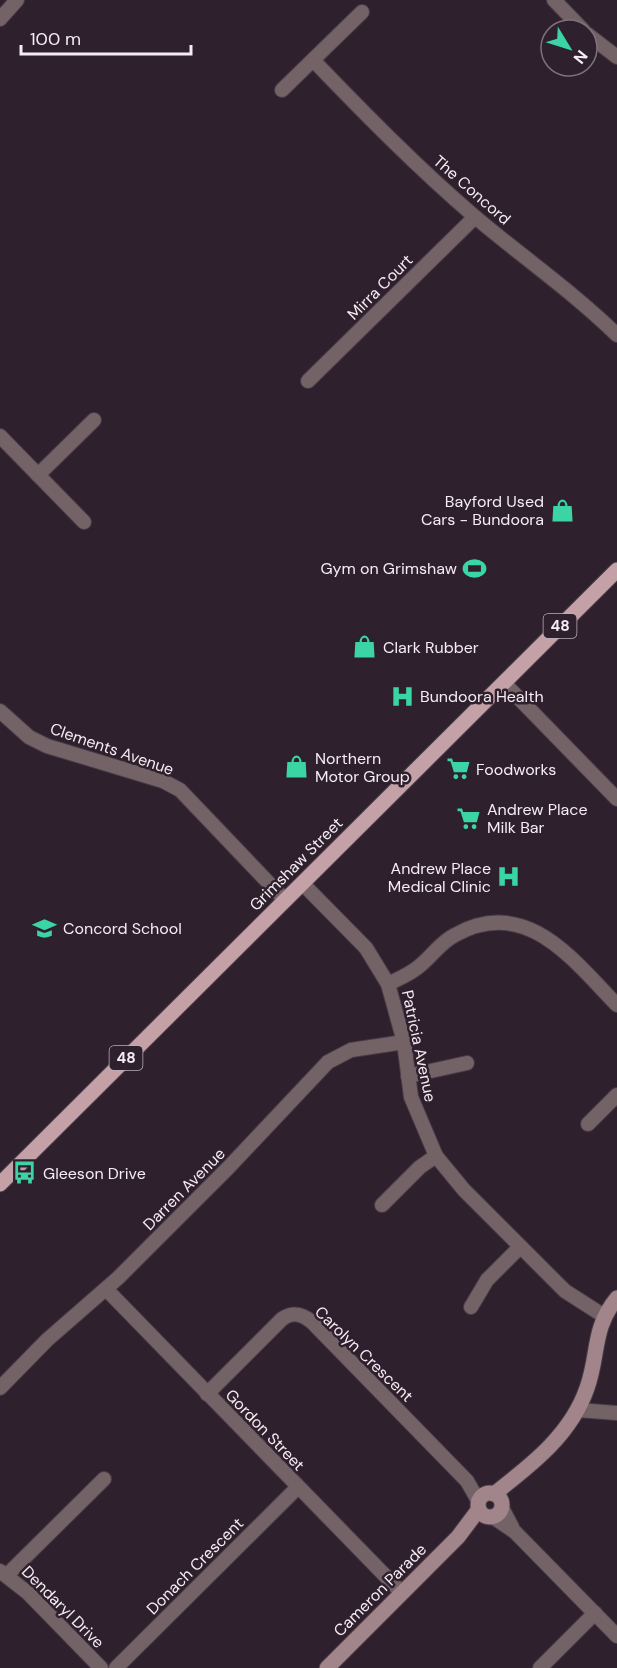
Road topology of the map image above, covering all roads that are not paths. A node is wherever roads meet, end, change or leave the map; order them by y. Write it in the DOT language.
graph roads {
  1 [pos="17,0"];
  2 [pos="554,0"];
  3 [pos="362,12"];
  4 [pos="571,18"];
  5 [pos="0,19"];
  6 [pos="599,43"];
  7 [pos="617,57"];
  8 [pos="313,60"];
  9 [pos="282,90"];
  10 [pos="475,217"];
  11 [pos="617,335"];
  12 [pos="308,381"];
  13 [pos="94,420"];
  14 [pos="0,436"];
  15 [pos="38,475"];
  16 [pos="84,522"];
  17 [pos="617,570"];
  18 [pos="504,683"];
  19 [pos="0,711"];
  20 [pos="617,799"];
  21 [pos="302,883"];
  22 [pos="285,900"];
  23 [pos="388,984"];
  24 [pos="617,1005"];
  25 [pos="404,1042"];
  26 [pos="467,1063"];
  27 [pos="408,1076"];
  28 [pos="617,1095"];
  29 [pos="588,1124"];
  30 [pos="436,1156"];
  31 [pos="0,1184"];
  32 [pos="381,1205"];
  33 [pos="520,1247"];
  34 [pos="105,1289"];
  35 [pos="617,1298"];
  36 [pos="471,1307"];
  37 [pos="604,1316"];
  38 [pos="0,1388"];
  39 [pos="207,1394"];
  40 [pos="581,1404"];
  41 [pos="617,1412"];
  42 [pos="104,1479"];
  43 [pos="298,1487"];
  44 [pos="491,1505"];
  45 [pos="4,1573"];
  46 [pos="402,1593"];
  47 [pos="595,1613"];
  48 [pos="617,1636"];
  49 [pos="101,1668"];
  50 [pos="116,1668"];
  51 [pos="327,1668"];
  52 [pos="540,1668"];
  1 -- 5 [label="street"];
  2 -- 4 [label="street"];
  3 -- 8 [label="street"];
  6 -- 7 [label="street"];
  8 -- 9 [label="street"];
  8 -- 10 [label="street, The Concord"];
  10 -- 11 [label="street, The Concord"];
  10 -- 12 [label="street, Mirra Court"];
  13 -- 15 [label="street"];
  14 -- 15 [label="street"];
  15 -- 16 [label="street"];
  17 -- 18 [label="main road, Grimshaw Street / 48"];
  18 -- 20 [label="street"];
  18 -- 21 [label="main road, Grimshaw Street / 48"];
  19 -- 22 [label="street, Clements Avenue"];
  21 -- 22 [label="main road, Grimshaw Street / 48"];
  21 -- 23 [label="street, Patricia Avenue"];
  22 -- 31 [label="main road, Grimshaw Street / 48"];
  23 -- 24 [label="street"];
  23 -- 25 [label="street, Patricia Avenue"];
  25 -- 27 [label="street, Patricia Avenue"];
  25 -- 34 [label="street, Darren Avenue"];
  26 -- 27 [label="street"];
  27 -- 30 [label="street, Patricia Avenue"];
  28 -- 29 [label="street"];
  30 -- 32 [label="street"];
  30 -- 33 [label="street, Patricia Avenue"];
  33 -- 36 [label="street"];
  33 -- 37 [label="street, Patricia Avenue"];
  34 -- 38 [label="street, Darren Avenue"];
  34 -- 39 [label="street, Gordon Street"];
  35 -- 37 [label="street, Cameron Parade"];
  37 -- 40 [label="street, Cameron Parade"];
  39 -- 43 [label="street, Gordon Street"];
  39 -- 44 [label="street, Carolyn Crescent"];
  40 -- 41 [label="street"];
  40 -- 44 [label="street, Cameron Parade"];
  42 -- 45 [label="street"];
  43 -- 46 [label="street, Gordon Street"];
  43 -- 50 [label="street, Donach Crescent"];
  44 -- 46 [label="street, Cameron Parade"];
  44 -- 47 [label="street, Carolyn Crescent"];
  45 -- 49 [label="street, Dendaryl Drive"];
  46 -- 51 [label="street, Cameron Parade"];
  47 -- 48 [label="street, Carolyn Crescent"];
  47 -- 52 [label="street"];
}
